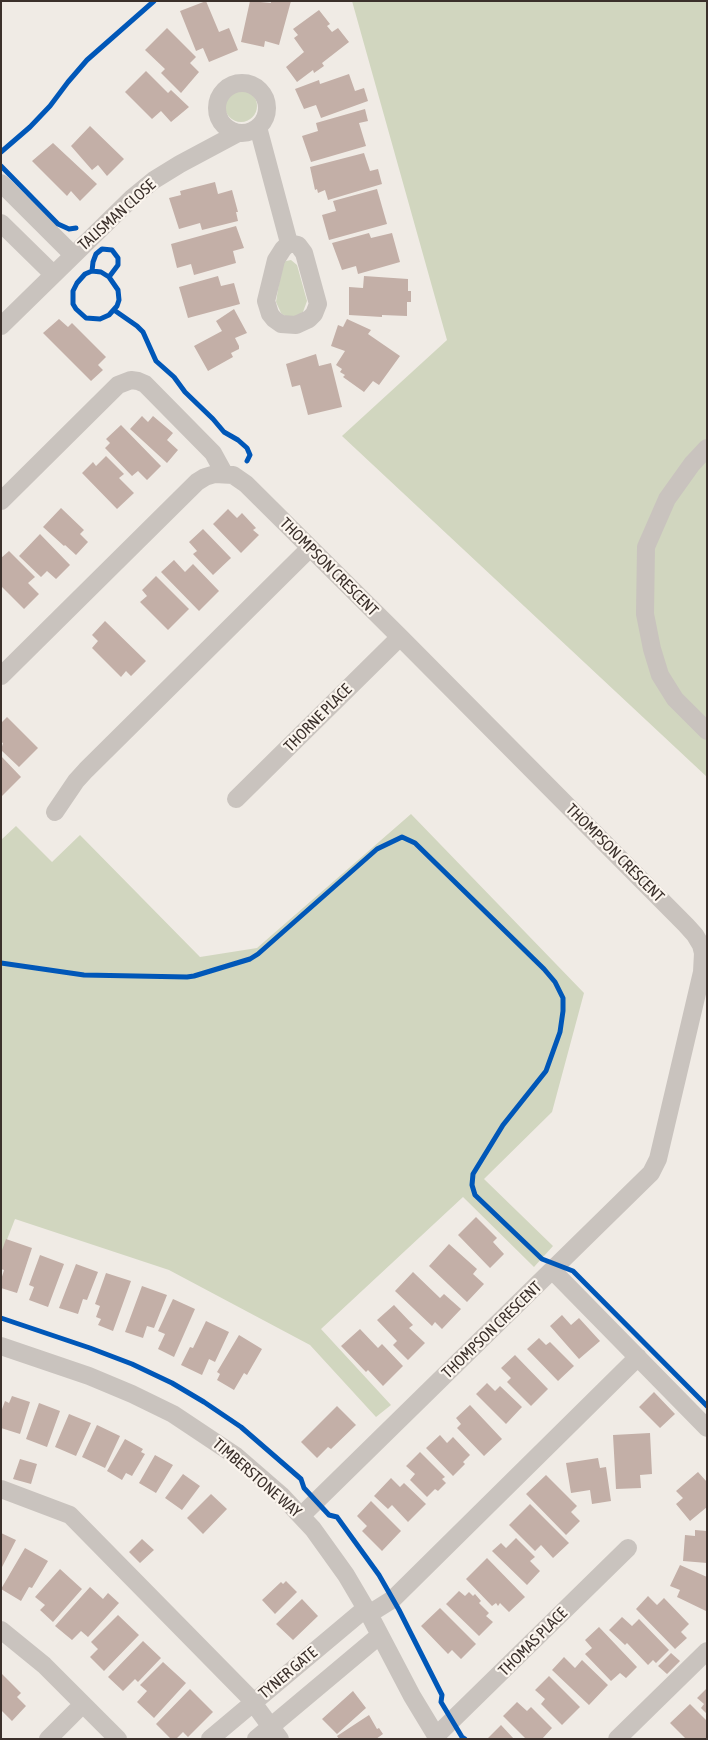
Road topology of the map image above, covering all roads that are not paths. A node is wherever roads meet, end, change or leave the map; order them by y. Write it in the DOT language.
graph roads {
  1 [pos="258,127"];
  2 [pos="238,132"];
  3 [pos="1,183"];
  4 [pos="1,223"];
  5 [pos="289,243"];
  6 [pos="73,255"];
  7 [pos="53,274"];
  8 [pos="1,326"];
  9 [pos="707,448"];
  10 [pos="224,474"];
  11 [pos="1,501"];
  12 [pos="310,548"];
  13 [pos="400,637"];
  14 [pos="1,676"];
  15 [pos="707,731"];
  16 [pos="236,799"];
  17 [pos="55,812"];
  18 [pos="552,1271"];
  19 [pos="1,1346"];
  20 [pos="638,1357"];
  21 [pos="707,1428"];
  22 [pos="1,1489"];
  23 [pos="301,1516"];
  24 [pos="628,1548"];
  25 [pos="368,1611"];
  26 [pos="1,1630"];
  27 [pos="380,1634"];
  28 [pos="707,1650"];
  29 [pos="254,1702"];
  30 [pos="83,1704"];
  31 [pos="275,1732"];
  32 [pos="437,1737"];
  33 [pos="48,1739"];
  34 [pos="118,1739"];
  35 [pos="210,1739"];
  36 [pos="256,1739"];
  37 [pos="617,1739"];
  1 -- 2 [label="street"];
  1 -- 2 [label="street"];
  1 -- 5 [label="street"];
  2 -- 6 [label="street, TALISMAN CLOSE"];
  3 -- 6 [label="street"];
  4 -- 7 [label="street"];
  6 -- 7 [label="street, TALISMAN CLOSE"];
  7 -- 8 [label="street, TALISMAN CLOSE"];
  9 -- 15 [label="street"];
  10 -- 11 [label="street"];
  10 -- 12 [label="street, THOMPSON CRESCENT"];
  10 -- 14 [label="street"];
  12 -- 13 [label="street, THOMPSON CRESCENT"];
  12 -- 17 [label="street"];
  13 -- 16 [label="street, THORNE PLACE"];
  13 -- 18 [label="street, THOMPSON CRESCENT"];
  18 -- 20 [label="street"];
  18 -- 23 [label="street, THOMPSON CRESCENT"];
  19 -- 23 [label="street, TIMBERSTONE WAY"];
  20 -- 21 [label="street"];
  20 -- 25 [label="street, TYNER GATE"];
  22 -- 29 [label="street"];
  23 -- 25 [label="street, TIMBERSTONE WAY"];
  24 -- 32 [label="street, THOMAS PLACE"];
  25 -- 27 [label="street, TIMBERSTONE WAY"];
  25 -- 29 [label="street, TYNER GATE"];
  26 -- 30 [label="street"];
  27 -- 31 [label="street, TYNER GATE"];
  27 -- 32 [label="street, TIMBERSTONE WAY"];
  28 -- 37 [label="street"];
  29 -- 31 [label="street"];
  29 -- 35 [label="street, TYNER GATE"];
  30 -- 33 [label="street"];
  30 -- 34 [label="street"];
  31 -- 36 [label="street, TYNER GATE"];
}
